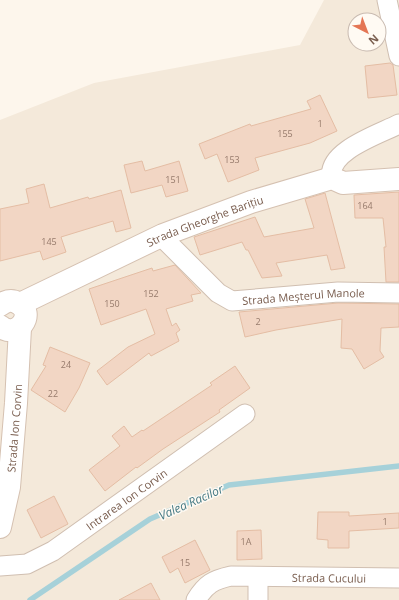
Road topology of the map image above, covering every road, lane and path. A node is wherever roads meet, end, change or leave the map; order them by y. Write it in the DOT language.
graph roads {
  1 [pos="387,0"];
  2 [pos="399,56"];
  3 [pos="399,124"];
  4 [pos="332,178"];
  5 [pos="399,179"];
  6 [pos="163,235"];
  7 [pos="399,293"];
  8 [pos="10,304"];
  9 [pos="10,327"];
  10 [pos="245,414"];
  11 [pos="0,527"];
  12 [pos="0,566"];
  13 [pos="258,577"];
  14 [pos="399,578"];
  15 [pos="196,600"];
  16 [pos="258,600"];
  1 -- 2 [label="street"];
  3 -- 4 [label="street"];
  4 -- 5 [label="main road, Strada Gheorghe Barițiu"];
  4 -- 6 [label="main road, Strada Gheorghe Barițiu"];
  6 -- 7 [label="street, Strada Meșterul Manole"];
  6 -- 8 [label="main road, Strada Gheorghe Barițiu"];
  8 -- 9 [label="main road, Strada Ion Corvin"];
  9 -- 11 [label="main road, Strada Ion Corvin"];
  10 -- 12 [label="street, Intrarea Ion Corvin"];
  13 -- 14 [label="street, Strada Cucului"];
  13 -- 15 [label="street, Strada Cucului"];
  13 -- 16 [label="street"];
}
